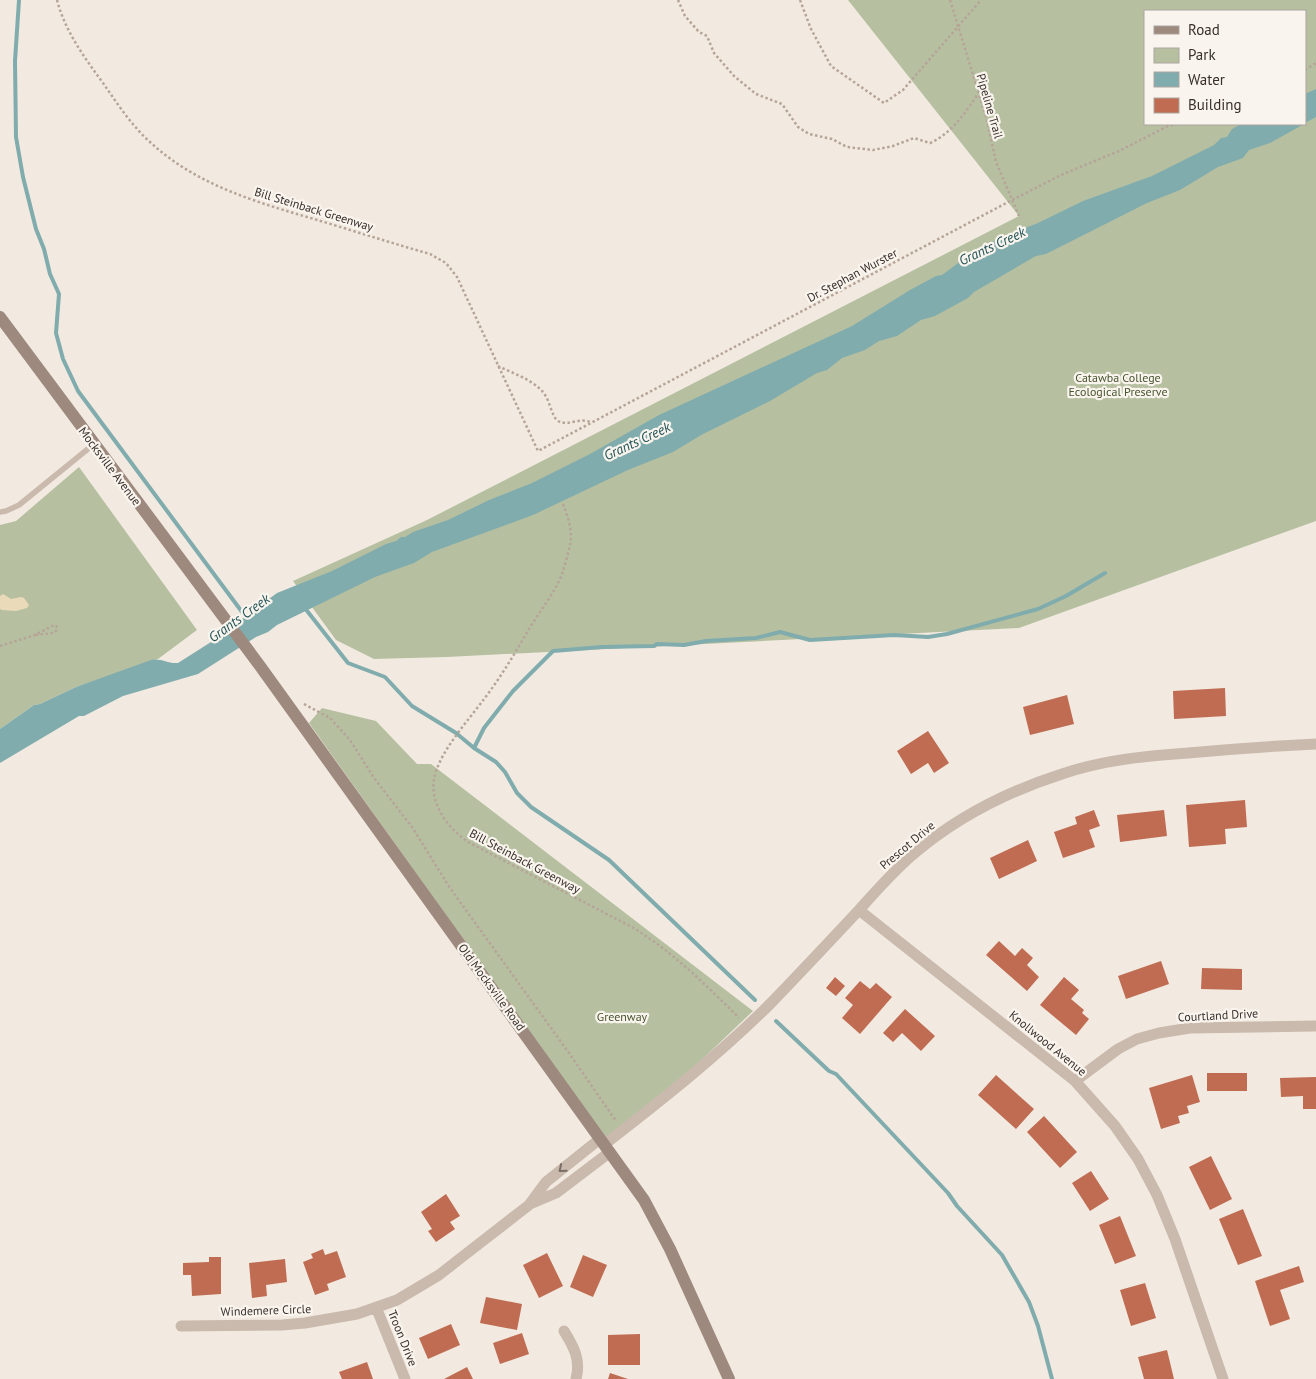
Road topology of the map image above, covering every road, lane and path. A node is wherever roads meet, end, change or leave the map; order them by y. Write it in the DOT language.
graph roads {
  1 [pos="57,0"];
  2 [pos="678,0"];
  3 [pos="800,0"];
  4 [pos="950,0"];
  5 [pos="981,0"];
  6 [pos="957,27"];
  7 [pos="978,94"];
  8 [pos="1174,125"];
  9 [pos="1012,200"];
  10 [pos="1019,216"];
  11 [pos="0,317"];
  12 [pos="497,366"];
  13 [pos="592,423"];
  14 [pos="94,444"];
  15 [pos="538,451"];
  16 [pos="562,504"];
  17 [pos="0,512"];
  18 [pos="221,614"];
  19 [pos="35,636"];
  20 [pos="0,646"];
  21 [pos="302,703"];
  22 [pos="1316,744"];
  23 [pos="859,910"];
  24 [pos="741,1020"];
  25 [pos="1316,1026"];
  26 [pos="1075,1081"];
  27 [pos="622,1131"];
  28 [pos="605,1145"];
  29 [pos="528,1204"];
  30 [pos="376,1307"];
  31 [pos="181,1326"];
  32 [pos="564,1331"];
  33 [pos="405,1379"];
  34 [pos="576,1379"];
  35 [pos="729,1379"];
  36 [pos="1223,1379"];
  1 -- 12 [label="path, Bill Steinback Greenway"];
  2 -- 7 [label="path"];
  3 -- 6 [label="path"];
  4 -- 6 [label="path, Pipeline Trail"];
  5 -- 6 [label="path"];
  6 -- 7 [label="path, Pipeline Trail"];
  7 -- 9 [label="path, Pipeline Trail"];
  8 -- 9 [label="path, Dr. Stephan Wurster"];
  9 -- 10 [label="path, Pipeline Trail"];
  9 -- 13 [label="path, Dr. Stephan Wurster"];
  11 -- 14 [label="street, Mocksville Avenue"];
  12 -- 13 [label="path"];
  12 -- 15 [label="path, Bill Steinback Greenway"];
  13 -- 15 [label="path, Dr. Stephan Wurster"];
  14 -- 17 [label="lane"];
  14 -- 18 [label="street, Mocksville Avenue"];
  16 -- 24 [label="path, Bill Steinback Greenway"];
  18 -- 28 [label="street, Old Mocksville Road"];
  19 -- 19 [label="path"];
  19 -- 20 [label="path"];
  21 -- 27 [label="path"];
  22 -- 23 [label="street, Prescot Drive"];
  23 -- 26 [label="street, Knollwood Avenue"];
  23 -- 27 [label="street, Prescot Drive"];
  25 -- 26 [label="street, Courtland Drive"];
  26 -- 36 [label="street, Knollwood Avenue"];
  27 -- 28 [label="street, Prescot Drive"];
  28 -- 29 [label="street, Windemere Circle, one-way"];
  28 -- 29 [label="street, Windemere Circle"];
  28 -- 35 [label="street, Old Mocksville Road"];
  29 -- 30 [label="street, Windemere Circle"];
  30 -- 31 [label="street, Windemere Circle"];
  30 -- 33 [label="street, Troon Drive"];
  32 -- 34 [label="street"];
}
